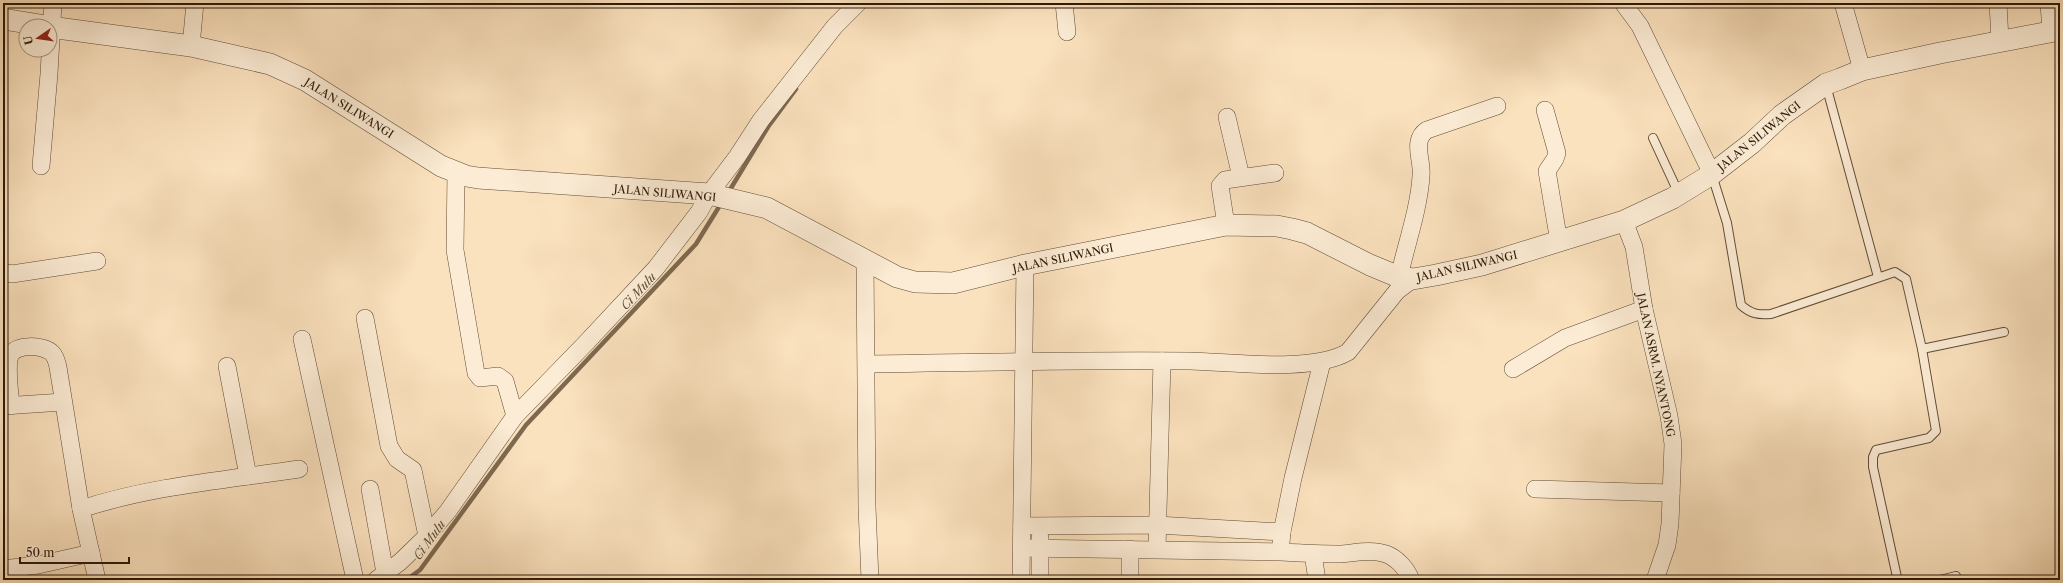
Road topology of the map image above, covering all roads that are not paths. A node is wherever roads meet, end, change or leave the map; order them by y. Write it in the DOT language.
graph roads {
  1 [pos="53,3"];
  2 [pos="195,3"];
  3 [pos="858,3"];
  4 [pos="1064,3"];
  5 [pos="1623,3"];
  6 [pos="1843,3"];
  7 [pos="1998,3"];
  8 [pos="2049,3"];
  9 [pos="50,18"];
  10 [pos="3,19"];
  11 [pos="18,21"];
  12 [pos="58,27"];
  13 [pos="2055,31"];
  14 [pos="1067,32"];
  15 [pos="2000,40"];
  16 [pos="190,46"];
  17 [pos="48,58"];
  18 [pos="1862,70"];
  19 [pos="1826,84"];
  20 [pos="1497,106"];
  21 [pos="1545,110"];
  22 [pos="1226,117"];
  23 [pos="1653,138"];
  24 [pos="41,166"];
  25 [pos="456,172"];
  26 [pos="1275,173"];
  27 [pos="1712,174"];
  28 [pos="1241,177"];
  29 [pos="709,194"];
  30 [pos="1679,195"];
  31 [pos="1624,221"];
  32 [pos="1226,225"];
  33 [pos="1559,242"];
  34 [pos="97,261"];
  35 [pos="865,261"];
  36 [pos="1025,265"];
  37 [pos="3,272"];
  38 [pos="1878,277"];
  39 [pos="1406,278"];
  40 [pos="1644,309"];
  41 [pos="365,318"];
  42 [pos="2004,332"];
  43 [pos="302,339"];
  44 [pos="1922,349"];
  45 [pos="1162,361"];
  46 [pos="1025,362"];
  47 [pos="1322,362"];
  48 [pos="867,364"];
  49 [pos="227,366"];
  50 [pos="1513,370"];
  51 [pos="63,402"];
  52 [pos="7,406"];
  53 [pos="515,416"];
  54 [pos="299,469"];
  55 [pos="248,476"];
  56 [pos="370,489"];
  57 [pos="1535,489"];
  58 [pos="1671,493"];
  59 [pos="81,509"];
  60 [pos="1157,525"];
  61 [pos="1022,526"];
  62 [pos="1040,526"];
  63 [pos="1282,532"];
  64 [pos="427,536"];
  65 [pos="1022,548"];
  66 [pos="1040,549"];
  67 [pos="1130,549"];
  68 [pos="1157,549"];
  69 [pos="1281,552"];
  70 [pos="91,553"];
  71 [pos="1313,554"];
  72 [pos="3,570"];
  73 [pos="1956,576"];
  74 [pos="380,577"];
  75 [pos="97,580"];
  76 [pos="355,580"];
  77 [pos="870,580"];
  78 [pos="1021,580"];
  79 [pos="1040,580"];
  80 [pos="1130,580"];
  81 [pos="1317,580"];
  82 [pos="1411,580"];
  83 [pos="1655,580"];
  84 [pos="1900,580"];
  85 [pos="1940,580"];
  1 -- 9 [label="street"];
  2 -- 16 [label="street"];
  3 -- 29 [label="street"];
  4 -- 14 [label="street"];
  5 -- 27 [label="street"];
  6 -- 18 [label="street"];
  7 -- 15 [label="street"];
  8 -- 13 [label="street"];
  10 -- 11 [label="street, JALAN SILIWANGI"];
  12 -- 16 [label="street, JALAN SILIWANGI"];
  13 -- 15 [label="street, JALAN SILIWANGI"];
  15 -- 18 [label="street, JALAN SILIWANGI"];
  16 -- 25 [label="street, JALAN SILIWANGI"];
  17 -- 24 [label="street"];
  18 -- 19 [label="street, JALAN SILIWANGI"];
  19 -- 27 [label="street, JALAN SILIWANGI"];
  19 -- 38 [label="lane"];
  20 -- 39 [label="street"];
  21 -- 33 [label="street"];
  22 -- 28 [label="street"];
  23 -- 30 [label="lane"];
  25 -- 29 [label="street, JALAN SILIWANGI"];
  25 -- 53 [label="street"];
  26 -- 28 [label="street"];
  27 -- 30 [label="street, JALAN SILIWANGI"];
  27 -- 38 [label="lane"];
  28 -- 32 [label="street"];
  29 -- 35 [label="street, JALAN SILIWANGI"];
  29 -- 53 [label="street"];
  30 -- 31 [label="street, JALAN SILIWANGI"];
  31 -- 33 [label="street, JALAN SILIWANGI"];
  31 -- 40 [label="street, JALAN ASRM. NYANTONG"];
  32 -- 36 [label="street, JALAN SILIWANGI"];
  32 -- 39 [label="street, JALAN SILIWANGI"];
  33 -- 39 [label="street, JALAN SILIWANGI"];
  34 -- 37 [label="street"];
  35 -- 36 [label="street, JALAN SILIWANGI"];
  35 -- 48 [label="street"];
  36 -- 46 [label="street"];
  38 -- 44 [label="lane"];
  39 -- 47 [label="street"];
  40 -- 50 [label="street"];
  40 -- 58 [label="street, JALAN ASRM. NYANTONG"];
  41 -- 64 [label="street"];
  42 -- 44 [label="lane"];
  43 -- 76 [label="street"];
  44 -- 84 [label="lane"];
  45 -- 46 [label="street"];
  45 -- 47 [label="street"];
  45 -- 60 [label="street"];
  46 -- 48 [label="street"];
  46 -- 61 [label="street"];
  47 -- 63 [label="street"];
  48 -- 77 [label="street"];
  49 -- 55 [label="street"];
  51 -- 52 [label="street"];
  51 -- 52 [label="street"];
  51 -- 59 [label="street"];
  53 -- 64 [label="street"];
  54 -- 55 [label="street"];
  55 -- 59 [label="street"];
  56 -- 74 [label="street"];
  57 -- 58 [label="street"];
  58 -- 83 [label="street, JALAN ASRM. NYANTONG"];
  59 -- 70 [label="street"];
  60 -- 62 [label="street"];
  60 -- 63 [label="street"];
  60 -- 68 [label="street"];
  61 -- 62 [label="street"];
  61 -- 65 [label="street"];
  62 -- 66 [label="street"];
  63 -- 69 [label="street"];
  64 -- 74 [label="street"];
  65 -- 66 [label="street"];
  65 -- 78 [label="street"];
  66 -- 67 [label="street"];
  66 -- 79 [label="street"];
  67 -- 68 [label="street"];
  67 -- 80 [label="street"];
  68 -- 69 [label="street"];
  69 -- 71 [label="street"];
  70 -- 72 [label="street"];
  70 -- 75 [label="street"];
  71 -- 81 [label="street"];
  71 -- 82 [label="street"];
  73 -- 85 [label="lane"];
}
